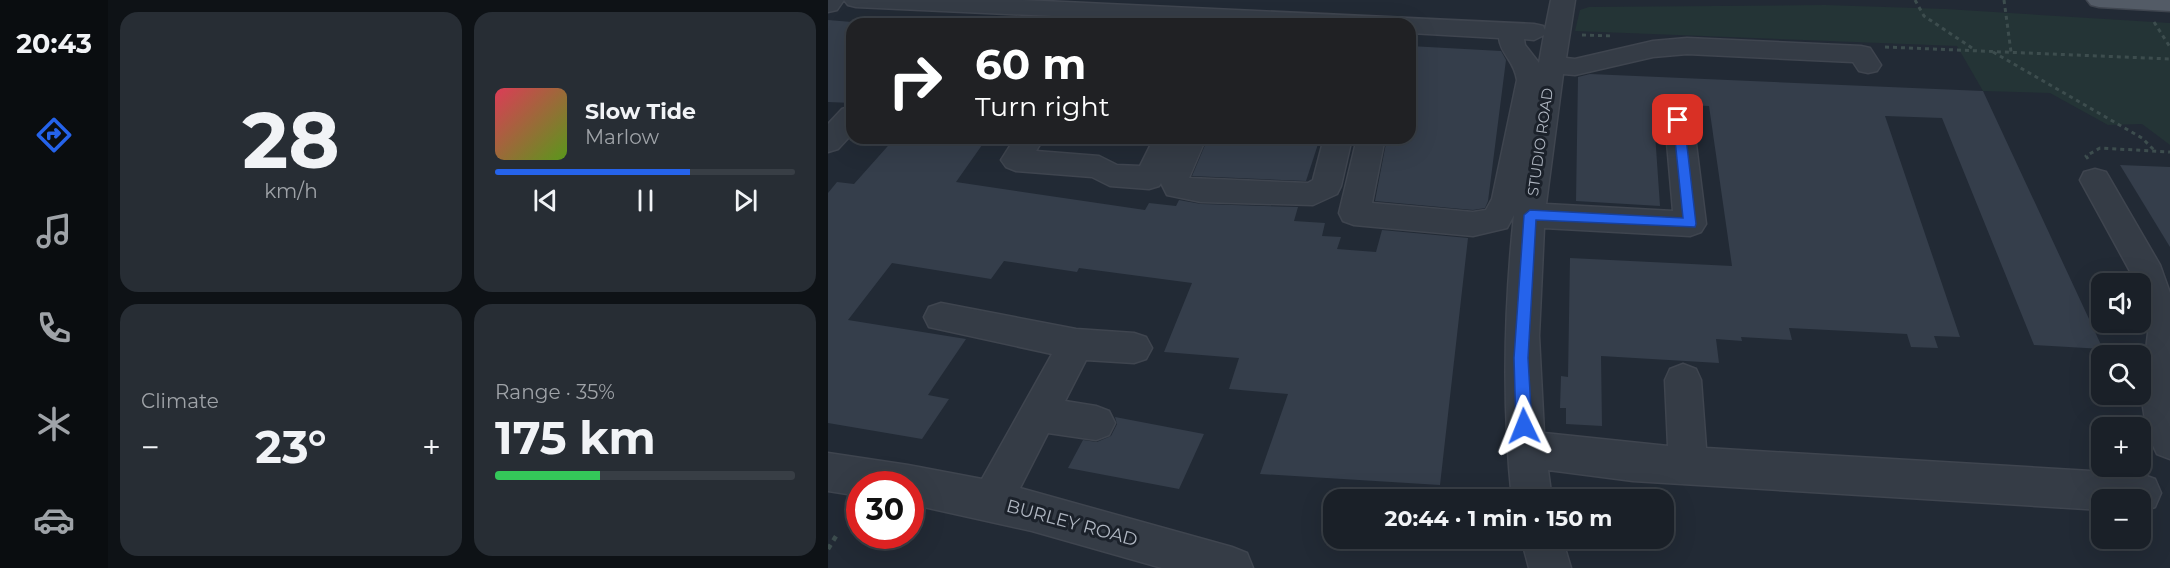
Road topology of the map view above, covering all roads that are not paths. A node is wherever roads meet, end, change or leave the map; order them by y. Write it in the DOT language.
graph roads {
  1 [pos="832,0"];
  2 [pos="856,0"];
  3 [pos="1304,0"];
  4 [pos="1563,0"];
  5 [pos="2099,0"];
  6 [pos="1025,3"];
  7 [pos="957,4"];
  8 [pos="2170,4"];
  9 [pos="828,5"];
  10 [pos="1227,16"];
  11 [pos="946,18"];
  12 [pos="1106,18"];
  13 [pos="1267,18"];
  14 [pos="1398,18"];
  15 [pos="1416,25"];
  16 [pos="1512,31"];
  17 [pos="1558,34"];
  18 [pos="1872,56"];
  19 [pos="1551,64"];
  20 [pos="843,117"];
  21 [pos="1678,120"];
  22 [pos="828,142"];
  23 [pos="1026,144"];
  24 [pos="1165,144"];
  25 [pos="1189,144"];
  26 [pos="1336,144"];
  27 [pos="1370,144"];
  28 [pos="2095,180"];
  29 [pos="1530,215"];
  30 [pos="941,317"];
  31 [pos="1076,344"];
  32 [pos="1134,348"];
  33 [pos="1683,380"];
  34 [pos="1039,414"];
  35 [pos="1096,423"];
  36 [pos="2170,441"];
  37 [pos="1525,449"];
  38 [pos="1688,465"];
  39 [pos="828,472"];
  40 [pos="846,475"];
  41 [pos="924,488"];
  42 [pos="1530,489"];
  43 [pos="2091,491"];
  44 [pos="992,501"];
  45 [pos="1544,549"];
  46 [pos="1232,568"];
  47 [pos="1550,568"];
  1 -- 9 [label="street"];
  2 -- 7 [label="street"];
  3 -- 14 [label="street"];
  4 -- 17 [label="street, STUDIO ROAD"];
  5 -- 8 [label="main road"];
  6 -- 7 [label="street"];
  6 -- 12 [label="street"];
  7 -- 11 [label="street"];
  10 -- 12 [label="street"];
  10 -- 13 [label="street"];
  15 -- 16 [label="street"];
  16 -- 17 [label="street"];
  16 -- 27 [label="street"];
  17 -- 19 [label="street, STUDIO ROAD"];
  18 -- 19 [label="street"];
  19 -- 29 [label="street, STUDIO ROAD"];
  20 -- 22 [label="street"];
  21 -- 29 [label="street"];
  23 -- 24 [label="street"];
  25 -- 26 [label="street"];
  28 -- 36 [label="street"];
  29 -- 37 [label="street, STUDIO ROAD"];
  30 -- 31 [label="street"];
  31 -- 32 [label="street"];
  31 -- 34 [label="street"];
  33 -- 38 [label="street"];
  34 -- 35 [label="street"];
  34 -- 44 [label="street"];
  37 -- 38 [label="street"];
  37 -- 42 [label="street, STUDIO ROAD"];
  38 -- 43 [label="street"];
  39 -- 40 [label="street, BURLEY ROAD"];
  41 -- 44 [label="street, BURLEY ROAD"];
  44 -- 46 [label="street, BURLEY ROAD"];
  45 -- 47 [label="street"];
}
